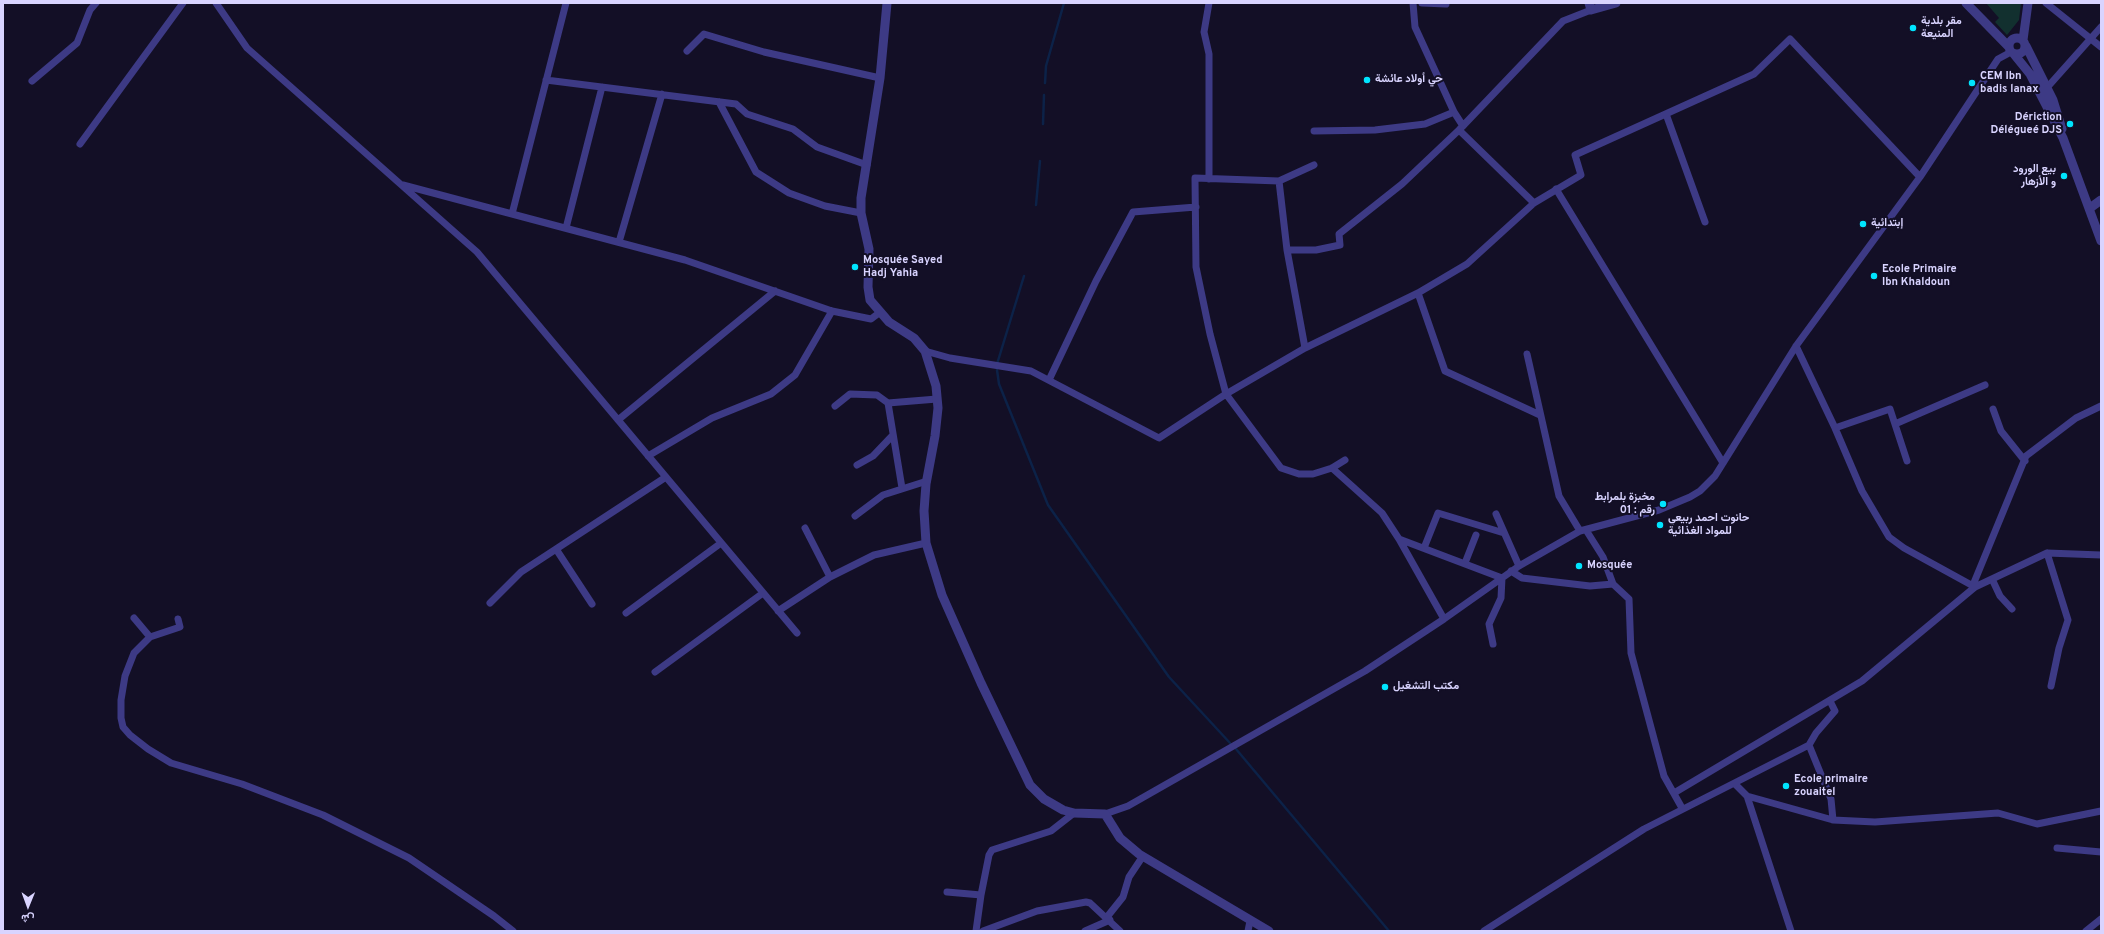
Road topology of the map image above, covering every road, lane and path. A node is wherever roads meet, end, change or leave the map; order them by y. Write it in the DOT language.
graph roads {
  1 [pos="96,3"];
  2 [pos="183,3"];
  3 [pos="216,3"];
  4 [pos="566,3"];
  5 [pos="887,3"];
  6 [pos="1209,3"];
  7 [pos="1413,3"];
  8 [pos="1422,3"];
  9 [pos="1616,3"];
  10 [pos="1966,3"];
  11 [pos="2028,3"];
  12 [pos="1446,4"];
  13 [pos="2050,4"];
  14 [pos="1590,6"];
  15 [pos="2101,26"];
  16 [pos="2090,38"];
  17 [pos="2024,43"];
  18 [pos="2101,47"];
  19 [pos="687,51"];
  20 [pos="2011,51"];
  21 [pos="880,78"];
  22 [pos="546,80"];
  23 [pos="32,81"];
  24 [pos="602,87"];
  25 [pos="2044,91"];
  26 [pos="662,94"];
  27 [pos="719,102"];
  28 [pos="1454,112"];
  29 [pos="1666,114"];
  30 [pos="1461,128"];
  31 [pos="1314,131"];
  32 [pos="80,144"];
  33 [pos="867,165"];
  34 [pos="1314,165"];
  35 [pos="1920,177"];
  36 [pos="1209,179"];
  37 [pos="1279,181"];
  38 [pos="400,184"];
  39 [pos="1556,189"];
  40 [pos="2101,200"];
  41 [pos="1534,203"];
  42 [pos="1196,207"];
  43 [pos="2090,208"];
  44 [pos="861,213"];
  45 [pos="512,214"];
  46 [pos="1705,222"];
  47 [pos="566,228"];
  48 [pos="2101,241"];
  49 [pos="619,242"];
  50 [pos="1287,250"];
  51 [pos="775,291"];
  52 [pos="1418,292"];
  53 [pos="832,311"];
  54 [pos="879,313"];
  55 [pos="1796,346"];
  56 [pos="1305,348"];
  57 [pos="926,351"];
  58 [pos="1527,354"];
  59 [pos="1049,380"];
  60 [pos="1985,385"];
  61 [pos="1226,394"];
  62 [pos="937,399"];
  63 [pos="888,404"];
  64 [pos="835,406"];
  65 [pos="2101,406"];
  66 [pos="1993,409"];
  67 [pos="1540,415"];
  68 [pos="618,420"];
  69 [pos="1895,424"];
  70 [pos="1835,428"];
  71 [pos="893,435"];
  72 [pos="648,456"];
  73 [pos="1345,460"];
  74 [pos="2024,460"];
  75 [pos="1907,461"];
  76 [pos="1723,463"];
  77 [pos="857,465"];
  78 [pos="1332,468"];
  79 [pos="666,477"];
  80 [pos="927,481"];
  81 [pos="902,488"];
  82 [pos="1496,514"];
  83 [pos="855,516"];
  84 [pos="805,528"];
  85 [pos="1583,530"];
  86 [pos="1504,533"];
  87 [pos="1476,536"];
  88 [pos="1399,539"];
  89 [pos="721,543"];
  90 [pos="926,543"];
  91 [pos="1424,548"];
  92 [pos="556,549"];
  93 [pos="2047,553"];
  94 [pos="2101,555"];
  95 [pos="1465,564"];
  96 [pos="1519,566"];
  97 [pos="1511,571"];
  98 [pos="830,578"];
  99 [pos="1502,578"];
  100 [pos="1992,579"];
  101 [pos="1614,584"];
  102 [pos="1974,586"];
  103 [pos="763,593"];
  104 [pos="490,603"];
  105 [pos="592,604"];
  106 [pos="2012,609"];
  107 [pos="778,611"];
  108 [pos="626,613"];
  109 [pos="134,618"];
  110 [pos="178,619"];
  111 [pos="1444,619"];
  112 [pos="797,633"];
  113 [pos="150,637"];
  114 [pos="1493,644"];
  115 [pos="655,672"];
  116 [pos="2051,686"];
  117 [pos="1830,701"];
  118 [pos="1809,745"];
  119 [pos="1735,784"];
  120 [pos="1674,793"];
  121 [pos="1747,796"];
  122 [pos="1682,808"];
  123 [pos="2101,811"];
  124 [pos="1074,813"];
  125 [pos="1105,814"];
  126 [pos="1833,820"];
  127 [pos="2057,848"];
  128 [pos="2101,852"];
  129 [pos="1143,856"];
  130 [pos="947,892"];
  131 [pos="981,895"];
  132 [pos="1108,919"];
  133 [pos="2101,919"];
  134 [pos="1250,921"];
  135 [pos="1487,930"];
  136 [pos="513,931"];
  137 [pos="976,931"];
  138 [pos="983,931"];
  139 [pos="1085,931"];
  140 [pos="1120,931"];
  141 [pos="1248,931"];
  142 [pos="1269,931"];
  143 [pos="1791,931"];
  144 [pos="2086,931"];
  1 -- 23 [label="street"];
  2 -- 32 [label="street"];
  3 -- 38 [label="street"];
  4 -- 22 [label="street"];
  5 -- 21 [label="street"];
  6 -- 36 [label="street"];
  7 -- 28 [label="street"];
  8 -- 12 [label="street"];
  9 -- 14 [label="street"];
  10 -- 20 [label="street"];
  11 -- 17 [label="street"];
  13 -- 16 [label="street"];
  14 -- 30 [label="street"];
  15 -- 16 [label="street"];
  16 -- 18 [label="street"];
  16 -- 25 [label="street"];
  17 -- 20 [label="street"];
  17 -- 20 [label="street"];
  17 -- 25 [label="street"];
  19 -- 21 [label="street"];
  20 -- 25 [label="street"];
  20 -- 35 [label="street"];
  21 -- 33 [label="street"];
  22 -- 24 [label="street"];
  22 -- 45 [label="street"];
  24 -- 26 [label="street"];
  24 -- 47 [label="street"];
  25 -- 43 [label="street"];
  26 -- 27 [label="street"];
  26 -- 49 [label="street"];
  27 -- 33 [label="street"];
  27 -- 44 [label="street"];
  28 -- 30 [label="street"];
  28 -- 31 [label="street"];
  29 -- 35 [label="street"];
  29 -- 39 [label="street"];
  29 -- 46 [label="street"];
  30 -- 41 [label="street"];
  30 -- 50 [label="street"];
  33 -- 44 [label="street"];
  34 -- 37 [label="street"];
  35 -- 55 [label="street"];
  36 -- 37 [label="street"];
  36 -- 42 [label="street"];
  37 -- 50 [label="street"];
  38 -- 45 [label="street"];
  38 -- 68 [label="street"];
  39 -- 41 [label="street"];
  39 -- 76 [label="street"];
  40 -- 43 [label="street"];
  41 -- 52 [label="street"];
  42 -- 59 [label="street"];
  42 -- 61 [label="street"];
  43 -- 48 [label="street"];
  44 -- 54 [label="street"];
  45 -- 47 [label="street"];
  47 -- 49 [label="street"];
  49 -- 51 [label="street"];
  50 -- 56 [label="street"];
  51 -- 53 [label="street"];
  51 -- 68 [label="street"];
  52 -- 56 [label="street"];
  52 -- 67 [label="street"];
  53 -- 54 [label="street"];
  53 -- 72 [label="street"];
  54 -- 57 [label="street"];
  55 -- 70 [label="street"];
  55 -- 76 [label="street"];
  56 -- 61 [label="street"];
  57 -- 59 [label="street"];
  57 -- 62 [label="street"];
  58 -- 67 [label="street"];
  59 -- 61 [label="street"];
  60 -- 69 [label="street"];
  61 -- 78 [label="street"];
  62 -- 63 [label="street"];
  62 -- 80 [label="street"];
  63 -- 64 [label="street"];
  63 -- 71 [label="street"];
  65 -- 74 [label="street"];
  66 -- 74 [label="street"];
  67 -- 85 [label="street"];
  68 -- 72 [label="street"];
  69 -- 70 [label="street"];
  69 -- 75 [label="street"];
  70 -- 102 [label="street"];
  71 -- 77 [label="street"];
  71 -- 81 [label="street"];
  72 -- 79 [label="street"];
  73 -- 78 [label="street"];
  74 -- 102 [label="street"];
  76 -- 85 [label="street"];
  78 -- 88 [label="street"];
  79 -- 89 [label="street"];
  79 -- 92 [label="street"];
  80 -- 81 [label="street"];
  80 -- 90 [label="street"];
  81 -- 83 [label="street"];
  82 -- 86 [label="street"];
  84 -- 98 [label="street"];
  85 -- 96 [label="street"];
  85 -- 101 [label="street"];
  86 -- 91 [label="street"];
  86 -- 96 [label="street"];
  87 -- 95 [label="street"];
  88 -- 91 [label="street"];
  88 -- 111 [label="street"];
  89 -- 103 [label="street"];
  89 -- 108 [label="street"];
  90 -- 98 [label="street"];
  90 -- 124 [label="street"];
  91 -- 95 [label="street"];
  92 -- 104 [label="street"];
  92 -- 105 [label="street"];
  93 -- 94 [label="street"];
  93 -- 100 [label="street"];
  93 -- 116 [label="street"];
  95 -- 99 [label="street"];
  96 -- 97 [label="street"];
  97 -- 99 [label="street"];
  97 -- 101 [label="street"];
  98 -- 107 [label="street"];
  99 -- 111 [label="street"];
  99 -- 114 [label="street"];
  100 -- 102 [label="street"];
  100 -- 106 [label="street"];
  101 -- 120 [label="street"];
  102 -- 117 [label="street"];
  103 -- 107 [label="street"];
  103 -- 115 [label="street"];
  107 -- 112 [label="street"];
  109 -- 113 [label="street"];
  110 -- 113 [label="street"];
  111 -- 125 [label="street"];
  113 -- 136 [label="street"];
  117 -- 118 [label="street"];
  117 -- 120 [label="street"];
  118 -- 119 [label="street"];
  118 -- 126 [label="street"];
  119 -- 121 [label="street"];
  119 -- 122 [label="street"];
  120 -- 122 [label="street"];
  121 -- 126 [label="street"];
  121 -- 143 [label="street"];
  122 -- 135 [label="street"];
  123 -- 126 [label="street"];
  124 -- 125 [label="street"];
  124 -- 131 [label="street"];
  125 -- 129 [label="street"];
  127 -- 128 [label="street"];
  129 -- 132 [label="street"];
  129 -- 134 [label="street"];
  130 -- 131 [label="street"];
  131 -- 137 [label="street"];
  132 -- 138 [label="street"];
  132 -- 139 [label="street"];
  132 -- 140 [label="street"];
  133 -- 144 [label="street"];
  134 -- 141 [label="street"];
  134 -- 142 [label="street"];
}
